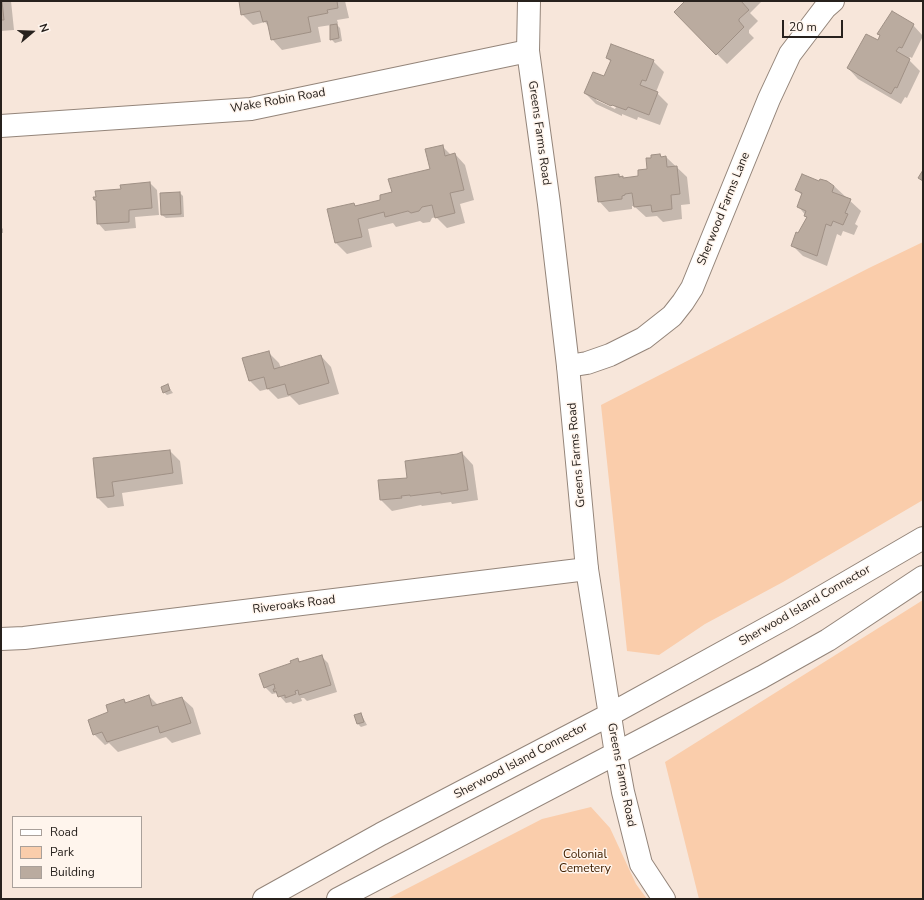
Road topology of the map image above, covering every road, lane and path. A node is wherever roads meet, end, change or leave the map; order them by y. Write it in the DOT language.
graph roads {
  1 [pos="529,1"];
  2 [pos="833,1"];
  3 [pos="528,51"];
  4 [pos="1,126"];
  5 [pos="568,366"];
  6 [pos="923,538"];
  7 [pos="587,569"];
  8 [pos="923,577"];
  9 [pos="1,640"];
  10 [pos="609,715"];
  11 [pos="616,754"];
  12 [pos="264,899"];
  13 [pos="338,899"];
  14 [pos="664,899"];
  1 -- 3 [label="main road, Greens Farms Road"];
  2 -- 5 [label="main road, Sherwood Farms Lane"];
  3 -- 4 [label="main road, Wake Robin Road"];
  3 -- 5 [label="main road, Greens Farms Road"];
  5 -- 7 [label="main road, Greens Farms Road"];
  6 -- 10 [label="main road, Sherwood Island Connector"];
  7 -- 9 [label="main road, Riveroaks Road"];
  7 -- 10 [label="main road, Greens Farms Road"];
  8 -- 11 [label="main road"];
  10 -- 11 [label="main road, Greens Farms Road"];
  10 -- 12 [label="main road, Sherwood Island Connector"];
  11 -- 13 [label="main road"];
  11 -- 14 [label="main road, Greens Farms Road"];
}
